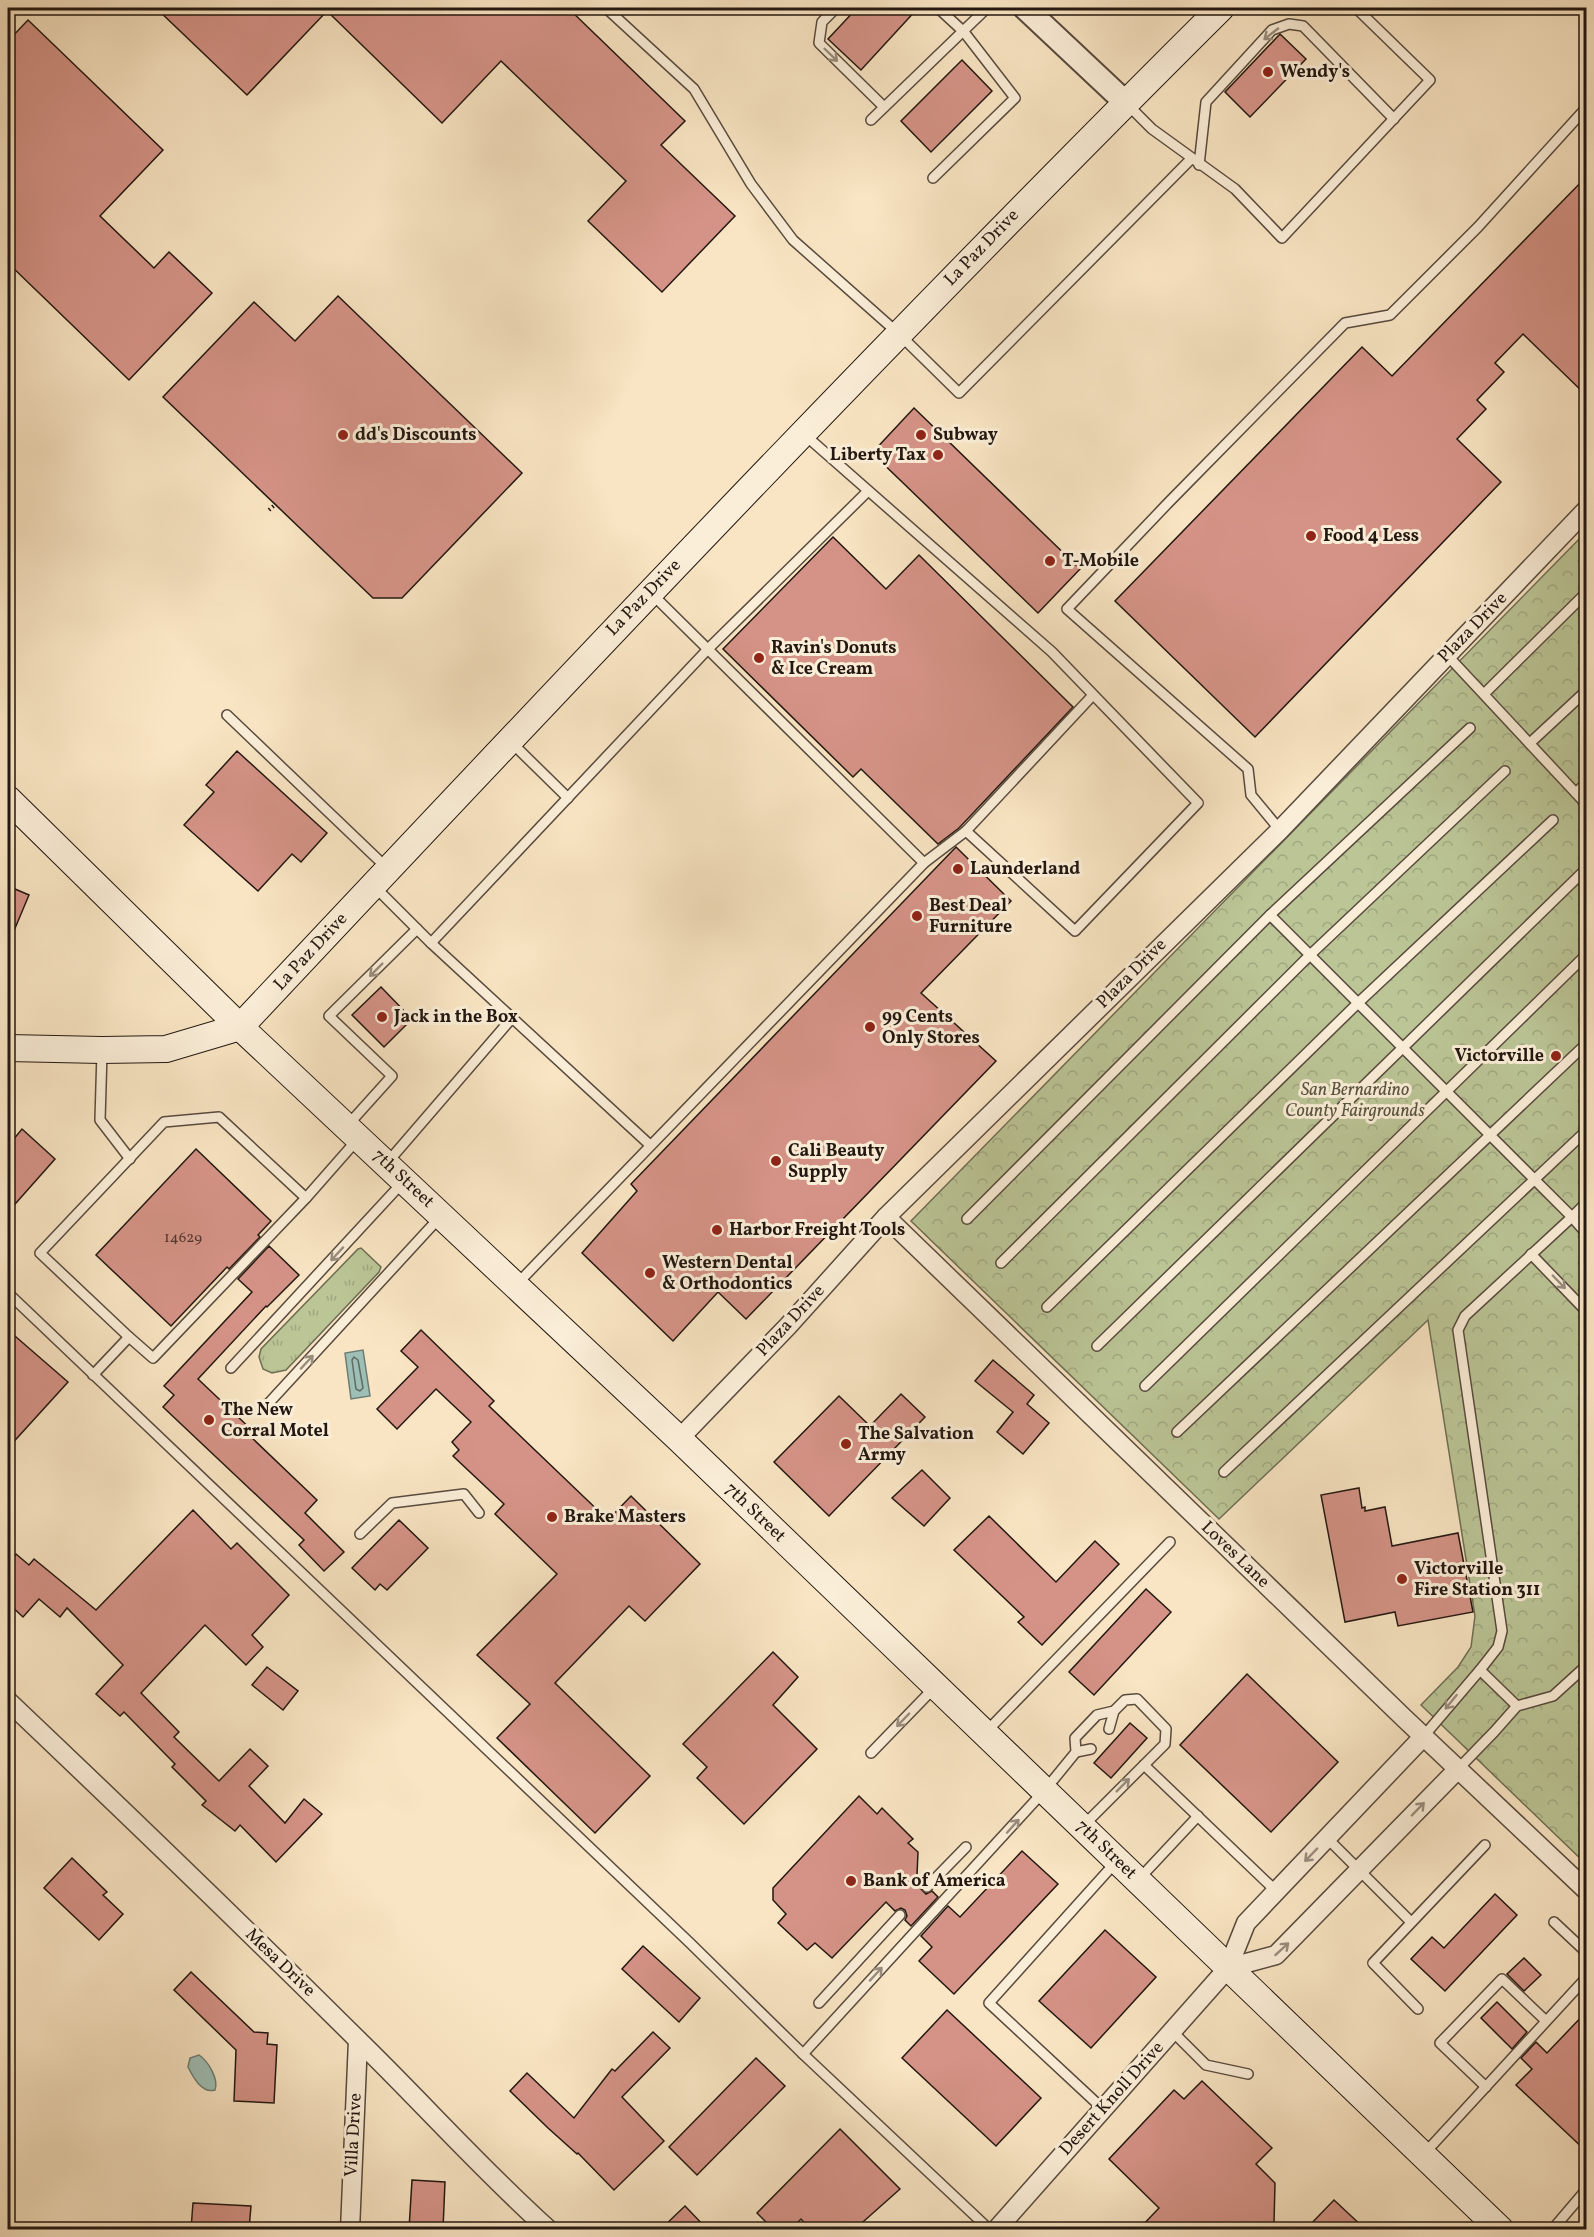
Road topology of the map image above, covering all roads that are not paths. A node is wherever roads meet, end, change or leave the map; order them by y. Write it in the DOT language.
graph roads {
  1 [pos="606,8"];
  2 [pos="836,8"];
  3 [pos="938,8"];
  4 [pos="987,8"];
  5 [pos="1025,8"];
  6 [pos="1221,8"];
  7 [pos="1356,8"];
  8 [pos="964,32"];
  9 [pos="1125,102"];
  10 [pos="884,107"];
  11 [pos="1587,108"];
  12 [pos="1394,119"];
  13 [pos="871,120"];
  14 [pos="1195,162"];
  15 [pos="933,178"];
  16 [pos="899,334"];
  17 [pos="803,434"];
  18 [pos="868,491"];
  19 [pos="1587,510"];
  20 [pos="650,592"];
  21 [pos="1587,594"];
  22 [pos="708,649"];
  23 [pos="1447,655"];
  24 [pos="1587,691"];
  25 [pos="1484,694"];
  26 [pos="1093,695"];
  27 [pos="227,715"];
  28 [pos="1470,729"];
  29 [pos="510,740"];
  30 [pos="1530,743"];
  31 [pos="1505,771"];
  32 [pos="1587,783"];
  33 [pos="1576,793"];
  34 [pos="568,798"];
  35 [pos="8,799"];
  36 [pos="1587,804"];
  37 [pos="1553,819"];
  38 [pos="1280,830"];
  39 [pos="966,831"];
  40 [pos="924,863"];
  41 [pos="1587,869"];
  42 [pos="381,877"];
  43 [pos="1270,915"];
  44 [pos="417,929"];
  45 [pos="431,943"];
  46 [pos="1587,955"];
  47 [pos="1310,956"];
  48 [pos="1358,1004"];
  49 [pos="512,1018"];
  50 [pos="240,1027"];
  51 [pos="1587,1044"];
  52 [pos="8,1048"];
  53 [pos="1403,1048"];
  54 [pos="102,1050"];
  55 [pos="1447,1092"];
  56 [pos="1587,1131"];
  57 [pos="353,1132"];
  58 [pos="1490,1136"];
  59 [pos="650,1145"];
  60 [pos="130,1159"];
  61 [pos="396,1172"];
  62 [pos="1535,1180"];
  63 [pos="306,1198"];
  64 [pos="1587,1203"];
  65 [pos="442,1215"];
  66 [pos="886,1217"];
  67 [pos="1572,1217"];
  68 [pos="967,1219"];
  69 [pos="1587,1233"];
  70 [pos="1531,1254"];
  71 [pos="1001,1263"];
  72 [pos="516,1285"];
  73 [pos="8,1293"];
  74 [pos="1047,1307"];
  75 [pos="1587,1311"];
  76 [pos="129,1337"];
  77 [pos="1097,1346"];
  78 [pos="231,1368"];
  79 [pos="93,1375"];
  80 [pos="1145,1386"];
  81 [pos="267,1405"];
  82 [pos="1177,1432"];
  83 [pos="679,1439"];
  84 [pos="1224,1472"];
  85 [pos="479,1513"];
  86 [pos="360,1534"];
  87 [pos="1170,1542"];
  88 [pos="1587,1666"];
  89 [pos="1480,1670"];
  90 [pos="936,1687"];
  91 [pos="8,1701"];
  92 [pos="1517,1706"];
  93 [pos="1114,1711"];
  94 [pos="1109,1729"];
  95 [pos="985,1733"];
  96 [pos="1424,1737"];
  97 [pos="1091,1749"];
  98 [pos="1076,1752"];
  99 [pos="871,1754"];
  100 [pos="1144,1765"];
  101 [pos="1458,1768"];
  102 [pos="1045,1790"];
  103 [pos="1198,1816"];
  104 [pos="1082,1827"];
  105 [pos="1327,1838"];
  106 [pos="1485,1845"];
  107 [pos="966,1847"];
  108 [pos="1117,1861"];
  109 [pos="1359,1870"];
  110 [pos="1138,1880"];
  111 [pos="927,1887"];
  112 [pos="1587,1890"];
  113 [pos="1276,1891"];
  114 [pos="900,1915"];
  115 [pos="1411,1922"];
  116 [pos="1554,1922"];
  117 [pos="1587,1952"];
  118 [pos="1227,1968"];
  119 [pos="1587,1978"];
  120 [pos="819,2003"];
  121 [pos="1418,2009"];
  122 [pos="1546,2021"];
  123 [pos="1172,2031"];
  124 [pos="358,2040"];
  125 [pos="803,2054"];
  126 [pos="1248,2074"];
  127 [pos="1486,2087"];
  128 [pos="1103,2109"];
  129 [pos="1424,2154"];
  130 [pos="1587,2190"];
  131 [pos="350,2229"];
  132 [pos="549,2229"];
  133 [pos="990,2229"];
  134 [pos="996,2229"];
  135 [pos="1501,2229"];
  136 [pos="1552,2229"];
  1 -- 16 [label="lane"];
  2 -- 10 [label="lane, one-way"];
  3 -- 8 [label="lane"];
  4 -- 8 [label="lane"];
  5 -- 9 [label="street"];
  6 -- 9 [label="main road, La Paz Drive"];
  7 -- 12 [label="lane"];
  8 -- 10 [label="lane"];
  8 -- 15 [label="lane"];
  9 -- 14 [label="lane"];
  9 -- 16 [label="main road, La Paz Drive"];
  10 -- 13 [label="lane"];
  11 -- 38 [label="lane"];
  12 -- 14 [label="lane"];
  12 -- 14 [label="lane, one-way"];
  14 -- 16 [label="lane"];
  16 -- 17 [label="main road, La Paz Drive"];
  17 -- 18 [label="lane"];
  17 -- 20 [label="main road, La Paz Drive"];
  18 -- 22 [label="lane"];
  18 -- 26 [label="lane"];
  19 -- 23 [label="street, Plaza Drive"];
  20 -- 22 [label="lane"];
  20 -- 29 [label="main road, La Paz Drive"];
  21 -- 25 [label="lane"];
  22 -- 34 [label="lane"];
  22 -- 40 [label="lane"];
  23 -- 25 [label="lane"];
  23 -- 38 [label="street, Plaza Drive"];
  24 -- 30 [label="lane"];
  25 -- 30 [label="lane"];
  26 -- 39 [label="lane"];
  26 -- 39 [label="lane"];
  27 -- 42 [label="lane"];
  28 -- 43 [label="lane"];
  29 -- 34 [label="lane"];
  29 -- 42 [label="main road, La Paz Drive"];
  30 -- 33 [label="lane"];
  31 -- 47 [label="lane"];
  32 -- 33 [label="lane"];
  33 -- 36 [label="lane"];
  34 -- 45 [label="lane"];
  35 -- 50 [label="main road, 7th Street"];
  37 -- 48 [label="lane"];
  38 -- 66 [label="street, Plaza Drive"];
  39 -- 40 [label="lane"];
  40 -- 59 [label="lane"];
  41 -- 53 [label="lane"];
  42 -- 44 [label="lane"];
  42 -- 50 [label="main road, La Paz Drive"];
  43 -- 47 [label="lane"];
  43 -- 68 [label="lane"];
  44 -- 45 [label="lane"];
  44 -- 57 [label="lane, one-way"];
  45 -- 49 [label="lane"];
  46 -- 55 [label="lane"];
  47 -- 48 [label="lane"];
  47 -- 71 [label="lane"];
  48 -- 53 [label="lane"];
  48 -- 74 [label="lane"];
  49 -- 59 [label="lane"];
  49 -- 61 [label="lane"];
  50 -- 54 [label="main road"];
  50 -- 57 [label="main road, 7th Street"];
  51 -- 58 [label="lane"];
  52 -- 54 [label="main road"];
  53 -- 55 [label="lane"];
  53 -- 77 [label="lane"];
  54 -- 60 [label="lane"];
  55 -- 58 [label="lane"];
  55 -- 80 [label="lane"];
  56 -- 62 [label="lane"];
  57 -- 61 [label="main road, 7th Street"];
  57 -- 63 [label="lane"];
  58 -- 62 [label="lane"];
  58 -- 82 [label="lane"];
  59 -- 72 [label="lane"];
  60 -- 63 [label="lane"];
  60 -- 76 [label="lane"];
  61 -- 65 [label="main road, 7th Street"];
  61 -- 78 [label="lane, one-way"];
  62 -- 67 [label="lane"];
  62 -- 84 [label="lane"];
  63 -- 76 [label="lane"];
  64 -- 67 [label="lane"];
  65 -- 72 [label="main road, 7th Street"];
  81 -- 65 [label="lane, one-way"];
  66 -- 83 [label="street, Plaza Drive"];
  66 -- 96 [label="street, Loves Lane"];
  67 -- 69 [label="lane"];
  67 -- 70 [label="lane"];
  70 -- 75 [label="lane, one-way"];
  70 -- 89 [label="lane"];
  72 -- 83 [label="main road, 7th Street"];
  73 -- 79 [label="lane"];
  76 -- 79 [label="lane"];
  79 -- 125 [label="lane"];
  83 -- 90 [label="main road, 7th Street"];
  85 -- 86 [label="lane"];
  87 -- 95 [label="lane"];
  88 -- 92 [label="lane"];
  89 -- 92 [label="lane"];
  89 -- 96 [label="lane, one-way"];
  90 -- 95 [label="main road, 7th Street"];
  90 -- 99 [label="lane, one-way"];
  91 -- 124 [label="street, Mesa Drive"];
  92 -- 101 [label="lane"];
  93 -- 94 [label="lane"];
  93 -- 98 [label="lane"];
  93 -- 100 [label="lane"];
  95 -- 102 [label="main road, 7th Street"];
  96 -- 101 [label="street, Loves Lane"];
  96 -- 105 [label="street, Desert Knoll Drive"];
  97 -- 98 [label="lane"];
  98 -- 102 [label="lane"];
  100 -- 103 [label="lane"];
  104 -- 100 [label="lane, one-way"];
  109 -- 101 [label="street, one-way"];
  101 -- 112 [label="street, Loves Lane"];
  102 -- 104 [label="main road, 7th Street"];
  125 -- 102 [label="lane, one-way"];
  103 -- 110 [label="lane"];
  103 -- 113 [label="lane"];
  104 -- 108 [label="main road, 7th Street"];
  105 -- 109 [label="lane"];
  105 -- 113 [label="street, Desert Knoll Drive, one-way"];
  106 -- 115 [label="lane"];
  107 -- 111 [label="lane"];
  108 -- 110 [label="main road, 7th Street"];
  108 -- 128 [label="lane"];
  109 -- 115 [label="lane"];
  118 -- 109 [label="street, one-way"];
  110 -- 118 [label="main road, 7th Street"];
  113 -- 118 [label="street, Desert Knoll Drive"];
  114 -- 120 [label="lane"];
  115 -- 121 [label="lane"];
  116 -- 117 [label="lane"];
  118 -- 123 [label="street, Desert Knoll Drive"];
  118 -- 129 [label="main road, 7th Street"];
  119 -- 122 [label="lane"];
  122 -- 127 [label="lane"];
  122 -- 127 [label="lane"];
  123 -- 126 [label="lane"];
  123 -- 128 [label="street, Desert Knoll Drive"];
  124 -- 131 [label="street, Villa Drive"];
  124 -- 132 [label="street, Mesa Drive"];
  125 -- 133 [label="lane"];
  127 -- 129 [label="lane"];
  128 -- 134 [label="street, Desert Knoll Drive"];
  129 -- 135 [label="main road, 7th Street"];
  130 -- 136 [label="lane"];
}
